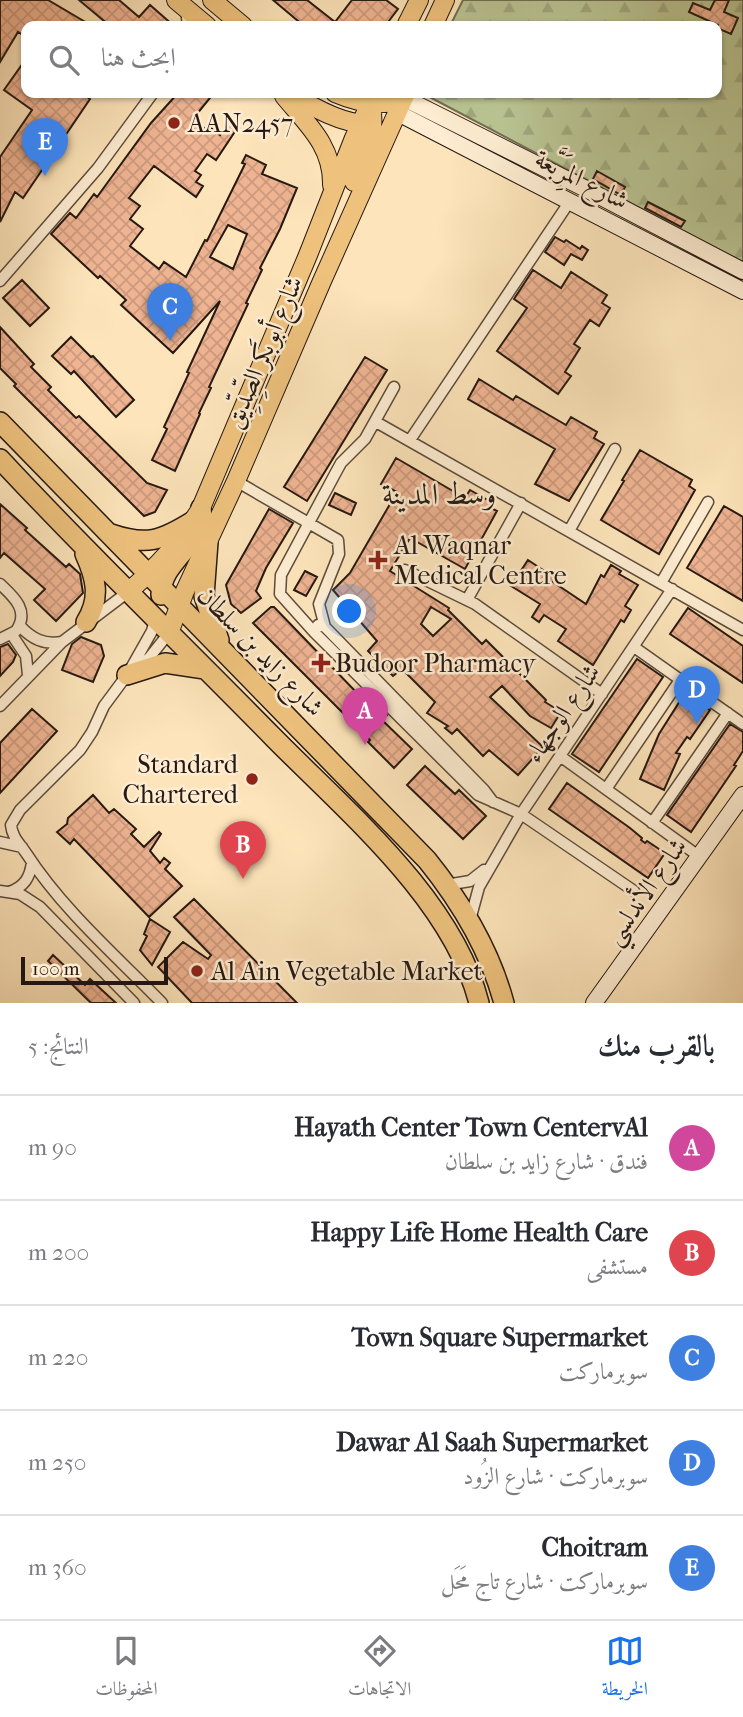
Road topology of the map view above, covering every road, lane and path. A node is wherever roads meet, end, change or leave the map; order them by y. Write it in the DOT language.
graph roads {
  1 [pos="212,0"];
  2 [pos="445,0"];
  3 [pos="183,12"];
  4 [pos="198,21"];
  5 [pos="237,21"];
  6 [pos="435,21"];
  7 [pos="149,98"];
  8 [pos="286,98"];
  9 [pos="300,98"];
  10 [pos="373,98"];
  11 [pos="399,100"];
  12 [pos="367,124"];
  13 [pos="331,193"];
  14 [pos="570,201"];
  15 [pos="743,271"];
  16 [pos="0,281"];
  17 [pos="322,281"];
  18 [pos="743,291"];
  19 [pos="394,387"];
  20 [pos="0,422"];
  21 [pos="376,422"];
  22 [pos="410,440"];
  23 [pos="615,449"];
  24 [pos="0,459"];
  25 [pos="236,481"];
  26 [pos="708,502"];
  27 [pos="521,503"];
  28 [pos="197,515"];
  29 [pos="310,523"];
  30 [pos="569,531"];
  31 [pos="110,533"];
  32 [pos="79,540"];
  33 [pos="208,542"];
  34 [pos="405,570"];
  35 [pos="661,583"];
  36 [pos="0,584"];
  37 [pos="672,589"];
  38 [pos="467,600"];
  39 [pos="157,603"];
  40 [pos="86,622"];
  41 [pos="20,626"];
  42 [pos="319,629"];
  43 [pos="743,630"];
  44 [pos="12,635"];
  45 [pos="0,639"];
  46 [pos="62,642"];
  47 [pos="634,647"];
  48 [pos="224,650"];
  49 [pos="205,669"];
  50 [pos="28,675"];
  51 [pos="127,675"];
  52 [pos="680,680"];
  53 [pos="602,694"];
  54 [pos="0,706"];
  55 [pos="283,710"];
  56 [pos="728,713"];
  57 [pos="743,723"];
  58 [pos="560,756"];
  59 [pos="606,789"];
  60 [pos="740,806"];
  61 [pos="521,814"];
  62 [pos="652,823"];
  63 [pos="0,842"];
  64 [pos="22,847"];
  65 [pos="700,856"];
  66 [pos="32,862"];
  67 [pos="491,863"];
  68 [pos="446,885"];
  69 [pos="634,891"];
  70 [pos="3,892"];
  71 [pos="469,923"];
  72 [pos="134,1003"];
  73 [pos="162,1003"];
  74 [pos="480,1003"];
  75 [pos="504,1003"];
  76 [pos="594,1003"];
  1 -- 5 [label="main road"];
  2 -- 6 [label="main road"];
  3 -- 4 [label="main road"];
  7 -- 16 [label="street"];
  8 -- 13 [label="main road"];
  9 -- 12 [label="main road"];
  10 -- 12 [label="main road, شارع أبوبَكر الصِّدِّيق"];
  11 -- 12 [label="main road"];
  11 -- 14 [label="street, شارع المِرَبَّعة"];
  11 -- 15 [label="street, شارع المِرَبَّعة"];
  11 -- 17 [label="main road, شارع أبوبَكر الصِّدِّيق"];
  12 -- 13 [label="main road, شارع أبوبَكر الصِّدِّيق"];
  12 -- 17 [label="main road"];
  13 -- 28 [label="main road, شارع أبوبَكر الصِّدِّيق"];
  14 -- 18 [label="street, شارع المِرَبَّعة"];
  14 -- 22 [label="street"];
  17 -- 25 [label="main road, شارع أبوبَكر الصِّدِّيق"];
  19 -- 21 [label="street"];
  20 -- 31 [label="highway, شارع زايد بن سلطان"];
  21 -- 22 [label="street"];
  21 -- 29 [label="street"];
  22 -- 27 [label="street"];
  23 -- 30 [label="street"];
  24 -- 32 [label="highway, شارع زايد بن سلطان"];
  25 -- 29 [label="street"];
  25 -- 33 [label="main road, شارع أبوبَكر الصِّدِّيق"];
  26 -- 35 [label="street"];
  27 -- 30 [label="street"];
  27 -- 38 [label="street"];
  28 -- 31 [label="highway"];
  28 -- 39 [label="highway"];
  29 -- 42 [label="street"];
  29 -- 42 [label="street"];
  30 -- 35 [label="street"];
  31 -- 39 [label="highway, شارع زايد بن سلطان"];
  32 -- 39 [label="highway, شارع زايد بن سلطان"];
  32 -- 40 [label="highway"];
  33 -- 39 [label="main road, شارع أبوبَكر الصِّدِّيق"];
  33 -- 48 [label="highway"];
  34 -- 38 [label="street"];
  35 -- 37 [label="street"];
  36 -- 41 [label="street"];
  37 -- 43 [label="street"];
  37 -- 47 [label="street, شارع الوجهاء"];
  38 -- 53 [label="street"];
  39 -- 40 [label="street"];
  39 -- 48 [label="highway, شارع زايد بن سلطان"];
  39 -- 49 [label="highway, شارع زايد بن سلطان"];
  39 -- 51 [label="street"];
  39 -- 51 [label="street"];
  39 -- 55 [label="highway"];
  40 -- 46 [label="street"];
  41 -- 44 [label="street"];
  41 -- 46 [label="street"];
  42 -- 61 [label="street"];
  44 -- 45 [label="street"];
  44 -- 50 [label="street"];
  46 -- 50 [label="street"];
  47 -- 52 [label="street"];
  47 -- 53 [label="street, شارع الوجهاء"];
  48 -- 55 [label="highway, شارع زايد بن سلطان"];
  49 -- 51 [label="highway"];
  49 -- 74 [label="highway, شارع زايد بن سلطان"];
  50 -- 54 [label="street"];
  51 -- 64 [label="street"];
  52 -- 56 [label="street"];
  52 -- 59 [label="street"];
  53 -- 58 [label="street, شارع الوجهاء"];
  55 -- 68 [label="highway, شارع زايد بن سلطان"];
  56 -- 57 [label="street"];
  56 -- 62 [label="street"];
  58 -- 59 [label="street"];
  58 -- 61 [label="street, شارع الوجهاء"];
  59 -- 62 [label="street"];
  60 -- 65 [label="street, شارع الأندلسي"];
  61 -- 67 [label="street, شارع الوجهاء"];
  61 -- 69 [label="street"];
  62 -- 65 [label="street"];
  63 -- 64 [label="street"];
  64 -- 66 [label="street"];
  65 -- 76 [label="street, شارع الأندلسي"];
  66 -- 70 [label="street"];
  66 -- 73 [label="street"];
  67 -- 68 [label="street, شارع الوجهاء"];
  67 -- 71 [label="street, شارع الوجهاء"];
  68 -- 71 [label="highway, شارع زايد بن سلطان"];
  70 -- 72 [label="street"];
  71 -- 75 [label="highway, شارع زايد بن سلطان"];
}
